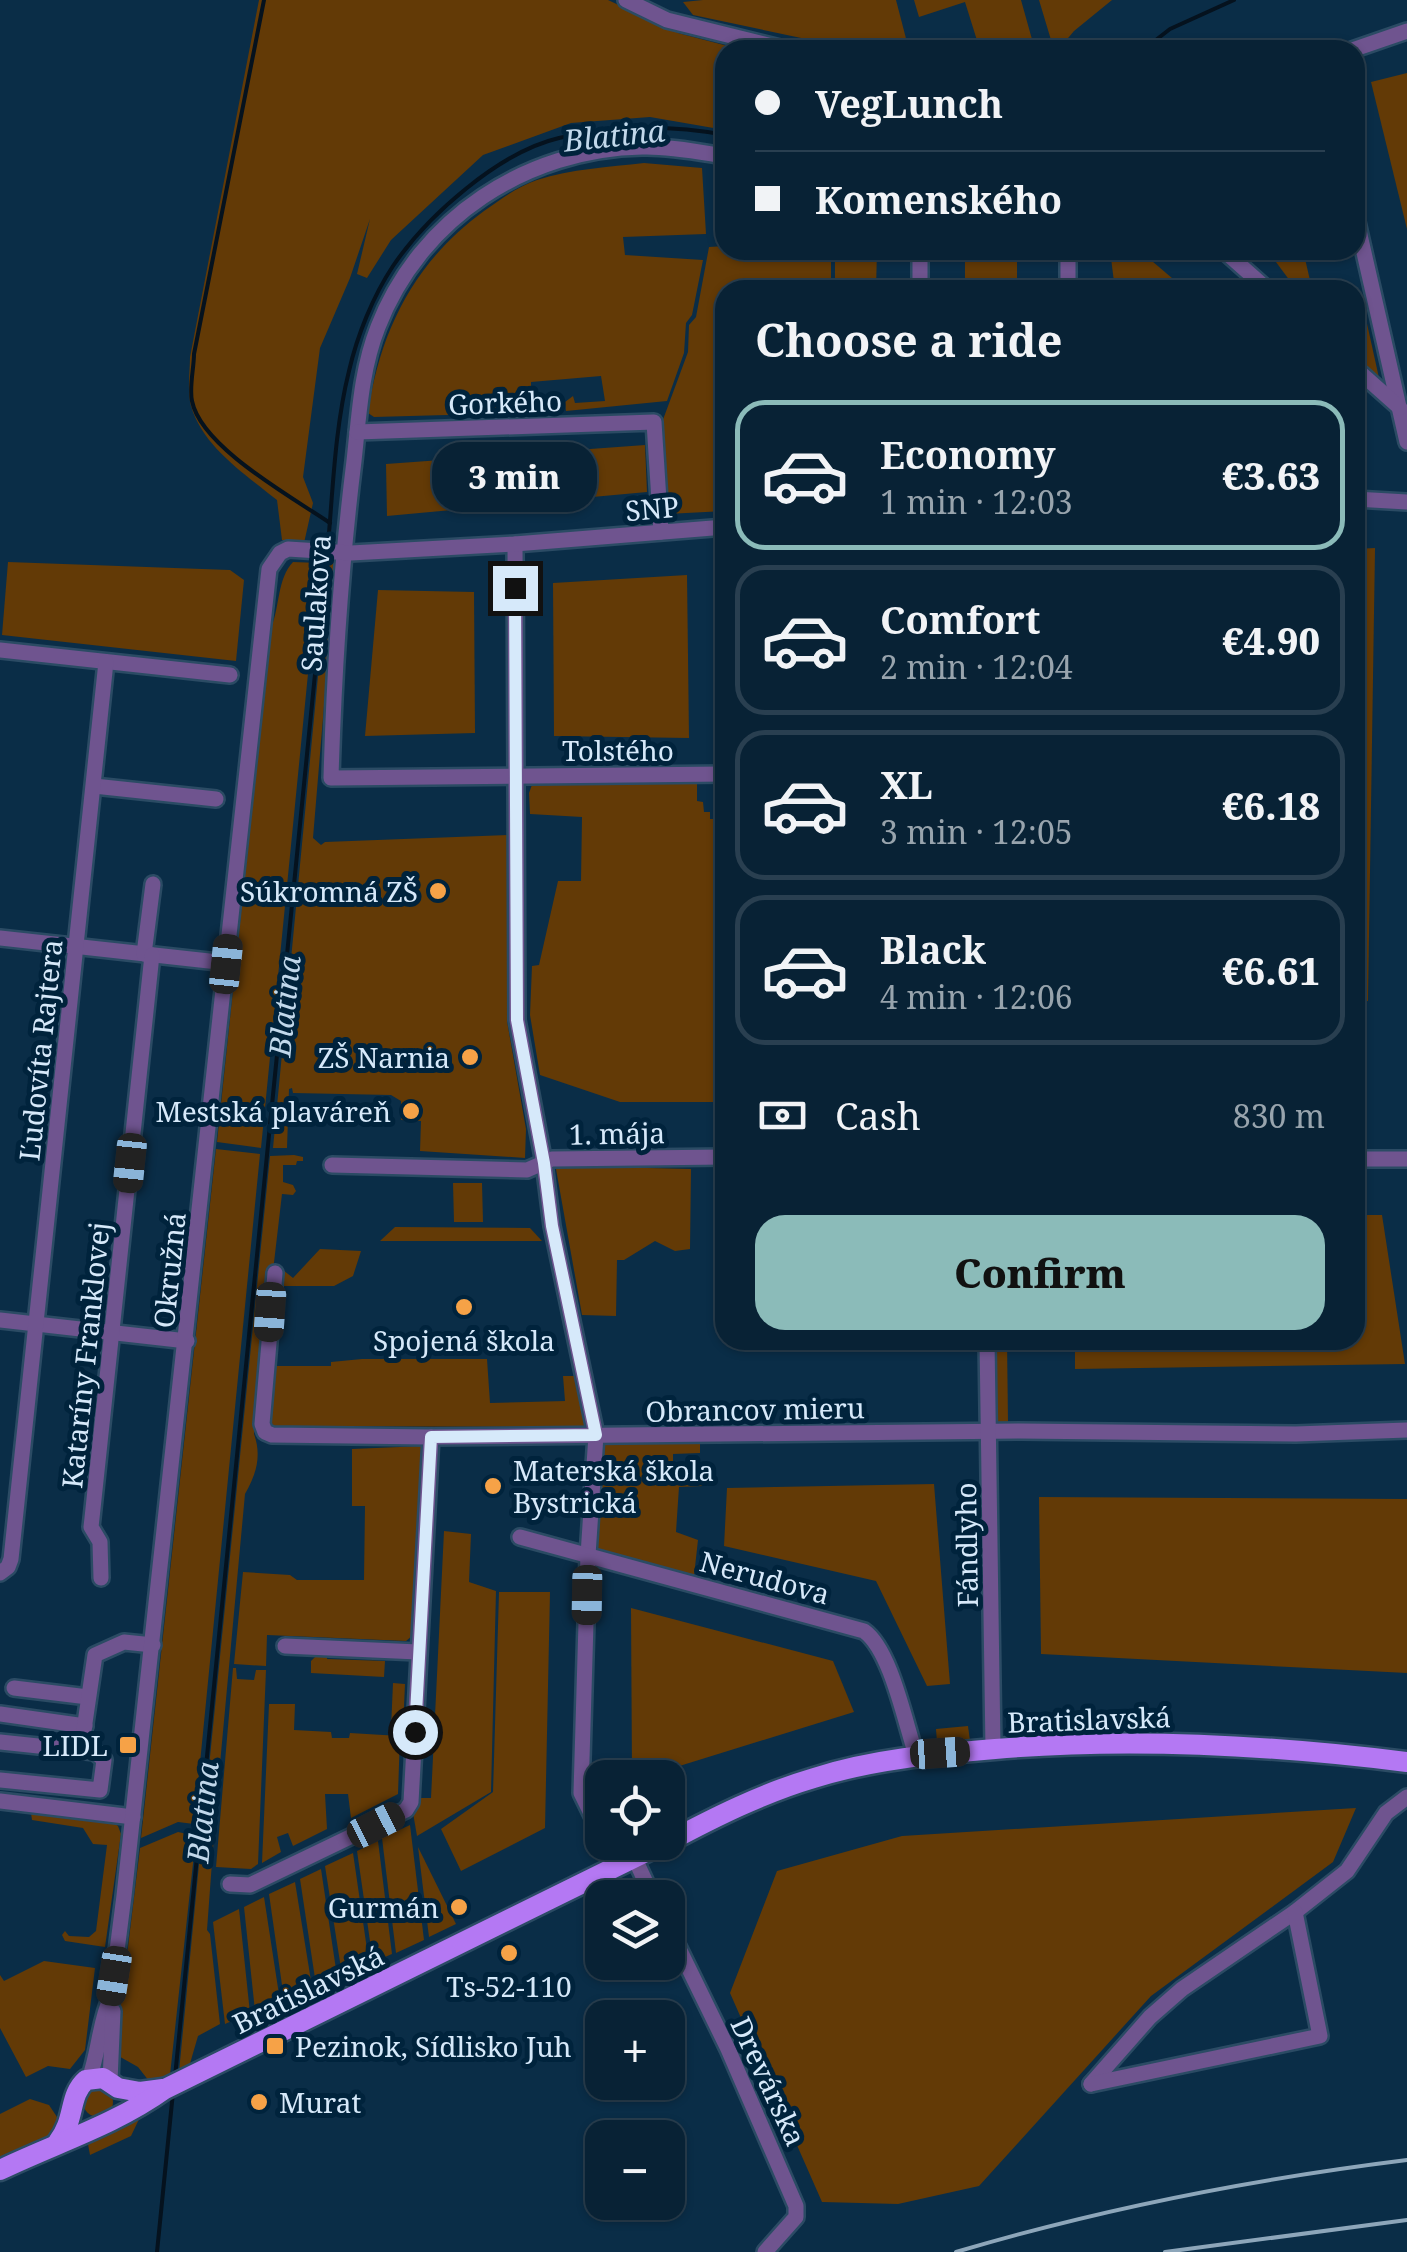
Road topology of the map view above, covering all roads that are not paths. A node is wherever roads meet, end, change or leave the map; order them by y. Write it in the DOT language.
graph roads {
  1 [pos="626,0"];
  2 [pos="1407,32"];
  3 [pos="740,40"];
  4 [pos="1365,46"];
  5 [pos="715,155"];
  6 [pos="1365,257"];
  7 [pos="1235,260"];
  8 [pos="1257,280"];
  9 [pos="1365,377"];
  10 [pos="1400,408"];
  11 [pos="357,432"];
  12 [pos="1407,442"];
  13 [pos="1365,500"];
  14 [pos="1407,502"];
  15 [pos="715,528"];
  16 [pos="661,532"];
  17 [pos="515,544"];
  18 [pos="339,553"];
  19 [pos="0,650"];
  20 [pos="106,662"];
  21 [pos="230,675"];
  22 [pos="715,774"];
  23 [pos="516,775"];
  24 [pos="331,778"];
  25 [pos="94,786"];
  26 [pos="216,799"];
  27 [pos="153,884"];
  28 [pos="0,938"];
  29 [pos="76,947"];
  30 [pos="148,955"];
  31 [pos="226,964"];
  32 [pos="715,1157"];
  33 [pos="1365,1159"];
  34 [pos="1407,1159"];
  35 [pos="544,1163"];
  36 [pos="332,1165"];
  37 [pos="276,1273"];
  38 [pos="0,1320"];
  39 [pos="36,1324"];
  40 [pos="113,1333"];
  41 [pos="187,1341"];
  42 [pos="987,1350"];
  43 [pos="1407,1430"];
  44 [pos="988,1432"];
  45 [pos="596,1435"];
  46 [pos="431,1437"];
  47 [pos="520,1538"];
  48 [pos="588,1555"];
  49 [pos="0,1573"];
  50 [pos="101,1578"];
  51 [pos="152,1645"];
  52 [pos="285,1646"];
  53 [pos="418,1652"];
  54 [pos="14,1688"];
  55 [pos="88,1697"];
  56 [pos="0,1714"];
  57 [pos="84,1726"];
  58 [pos="0,1742"];
  59 [pos="993,1749"];
  60 [pos="82,1750"];
  61 [pos="916,1755"];
  62 [pos="1407,1762"];
  63 [pos="0,1780"];
  64 [pos="70,1787"];
  65 [pos="1407,1797"];
  66 [pos="585,1800"];
  67 [pos="0,1801"];
  68 [pos="68,1809"];
  69 [pos="133,1817"];
  70 [pos="685,1834"];
  71 [pos="623,1860"];
  72 [pos="632,1860"];
  73 [pos="626,1863"];
  74 [pos="640,1880"];
  75 [pos="230,1884"];
  76 [pos="1294,1912"];
  77 [pos="685,1961"];
  78 [pos="106,2082"];
  79 [pos="165,2089"];
  80 [pos="74,2107"];
  81 [pos="106,2123"];
  82 [pos="58,2142"];
  83 [pos="0,2170"];
  84 [pos="765,2252"];
  1 -- 3 [label="street"];
  2 -- 4 [label="street"];
  5 -- 11 [label="street, Saulakova"];
  6 -- 10 [label="street"];
  7 -- 8 [label="street"];
  9 -- 10 [label="street"];
  10 -- 12 [label="street"];
  11 -- 16 [label="street, Gorkého"];
  11 -- 18 [label="street, Saulakova"];
  13 -- 14 [label="street"];
  15 -- 16 [label="street, SNP"];
  16 -- 17 [label="street, SNP"];
  17 -- 18 [label="street, SNP"];
  17 -- 23 [label="street"];
  18 -- 24 [label="street, Saulakova"];
  18 -- 31 [label="street, Okružná"];
  19 -- 20 [label="street"];
  20 -- 21 [label="street"];
  20 -- 25 [label="street, Ľudovíta Rajtera"];
  22 -- 23 [label="street, Tolstého"];
  23 -- 24 [label="street, Tolstého"];
  23 -- 35 [label="street"];
  25 -- 26 [label="street"];
  25 -- 29 [label="street, Ľudovíta Rajtera"];
  27 -- 30 [label="street, Kataríny Franklovej"];
  28 -- 29 [label="street"];
  29 -- 30 [label="street"];
  29 -- 39 [label="street, Ľudovíta Rajtera"];
  30 -- 31 [label="street"];
  30 -- 40 [label="street, Kataríny Franklovej"];
  31 -- 41 [label="street, Okružná"];
  32 -- 35 [label="street, 1. mája"];
  33 -- 34 [label="street"];
  35 -- 36 [label="street, 1. mája"];
  35 -- 45 [label="street"];
  37 -- 46 [label="street, Obrancov mieru"];
  38 -- 39 [label="street"];
  39 -- 40 [label="street"];
  39 -- 49 [label="street, Ľudovíta Rajtera"];
  40 -- 41 [label="street"];
  40 -- 50 [label="street, Kataríny Franklovej"];
  41 -- 51 [label="street, Okružná"];
  42 -- 44 [label="street, Fándlyho"];
  43 -- 44 [label="street, Obrancov mieru"];
  44 -- 45 [label="street, Obrancov mieru"];
  44 -- 59 [label="street, Fándlyho"];
  45 -- 46 [label="street, Obrancov mieru"];
  45 -- 48 [label="street"];
  46 -- 53 [label="street"];
  47 -- 48 [label="street, Nerudova"];
  48 -- 61 [label="street, Nerudova"];
  48 -- 66 [label="street"];
  51 -- 55 [label="street"];
  51 -- 69 [label="street, Okružná"];
  52 -- 53 [label="street"];
  53 -- 75 [label="street"];
  54 -- 55 [label="street"];
  55 -- 57 [label="street"];
  56 -- 57 [label="street"];
  57 -- 60 [label="street"];
  58 -- 60 [label="street"];
  59 -- 61 [label="main road, Bratislavská"];
  59 -- 62 [label="main road, Bratislavská"];
  60 -- 64 [label="street"];
  61 -- 70 [label="main road, Bratislavská"];
  63 -- 64 [label="street"];
  64 -- 68 [label="street"];
  65 -- 76 [label="street"];
  67 -- 68 [label="street"];
  68 -- 69 [label="street"];
  69 -- 78 [label="street, Okružná"];
  71 -- 73 [label="street"];
  72 -- 73 [label="main road, Bratislavská"];
  73 -- 74 [label="street"];
  73 -- 79 [label="main road, Bratislavská"];
  76 -- 76 [label="street"];
  77 -- 84 [label="street, Drevárska"];
  78 -- 79 [label="main road"];
  78 -- 80 [label="main road"];
  78 -- 81 [label="main road"];
  79 -- 81 [label="main road, Bratislavská"];
  80 -- 81 [label="main road"];
  80 -- 82 [label="main road"];
  81 -- 82 [label="main road, Bratislavská"];
  82 -- 83 [label="main road, Bratislavská"];
}
